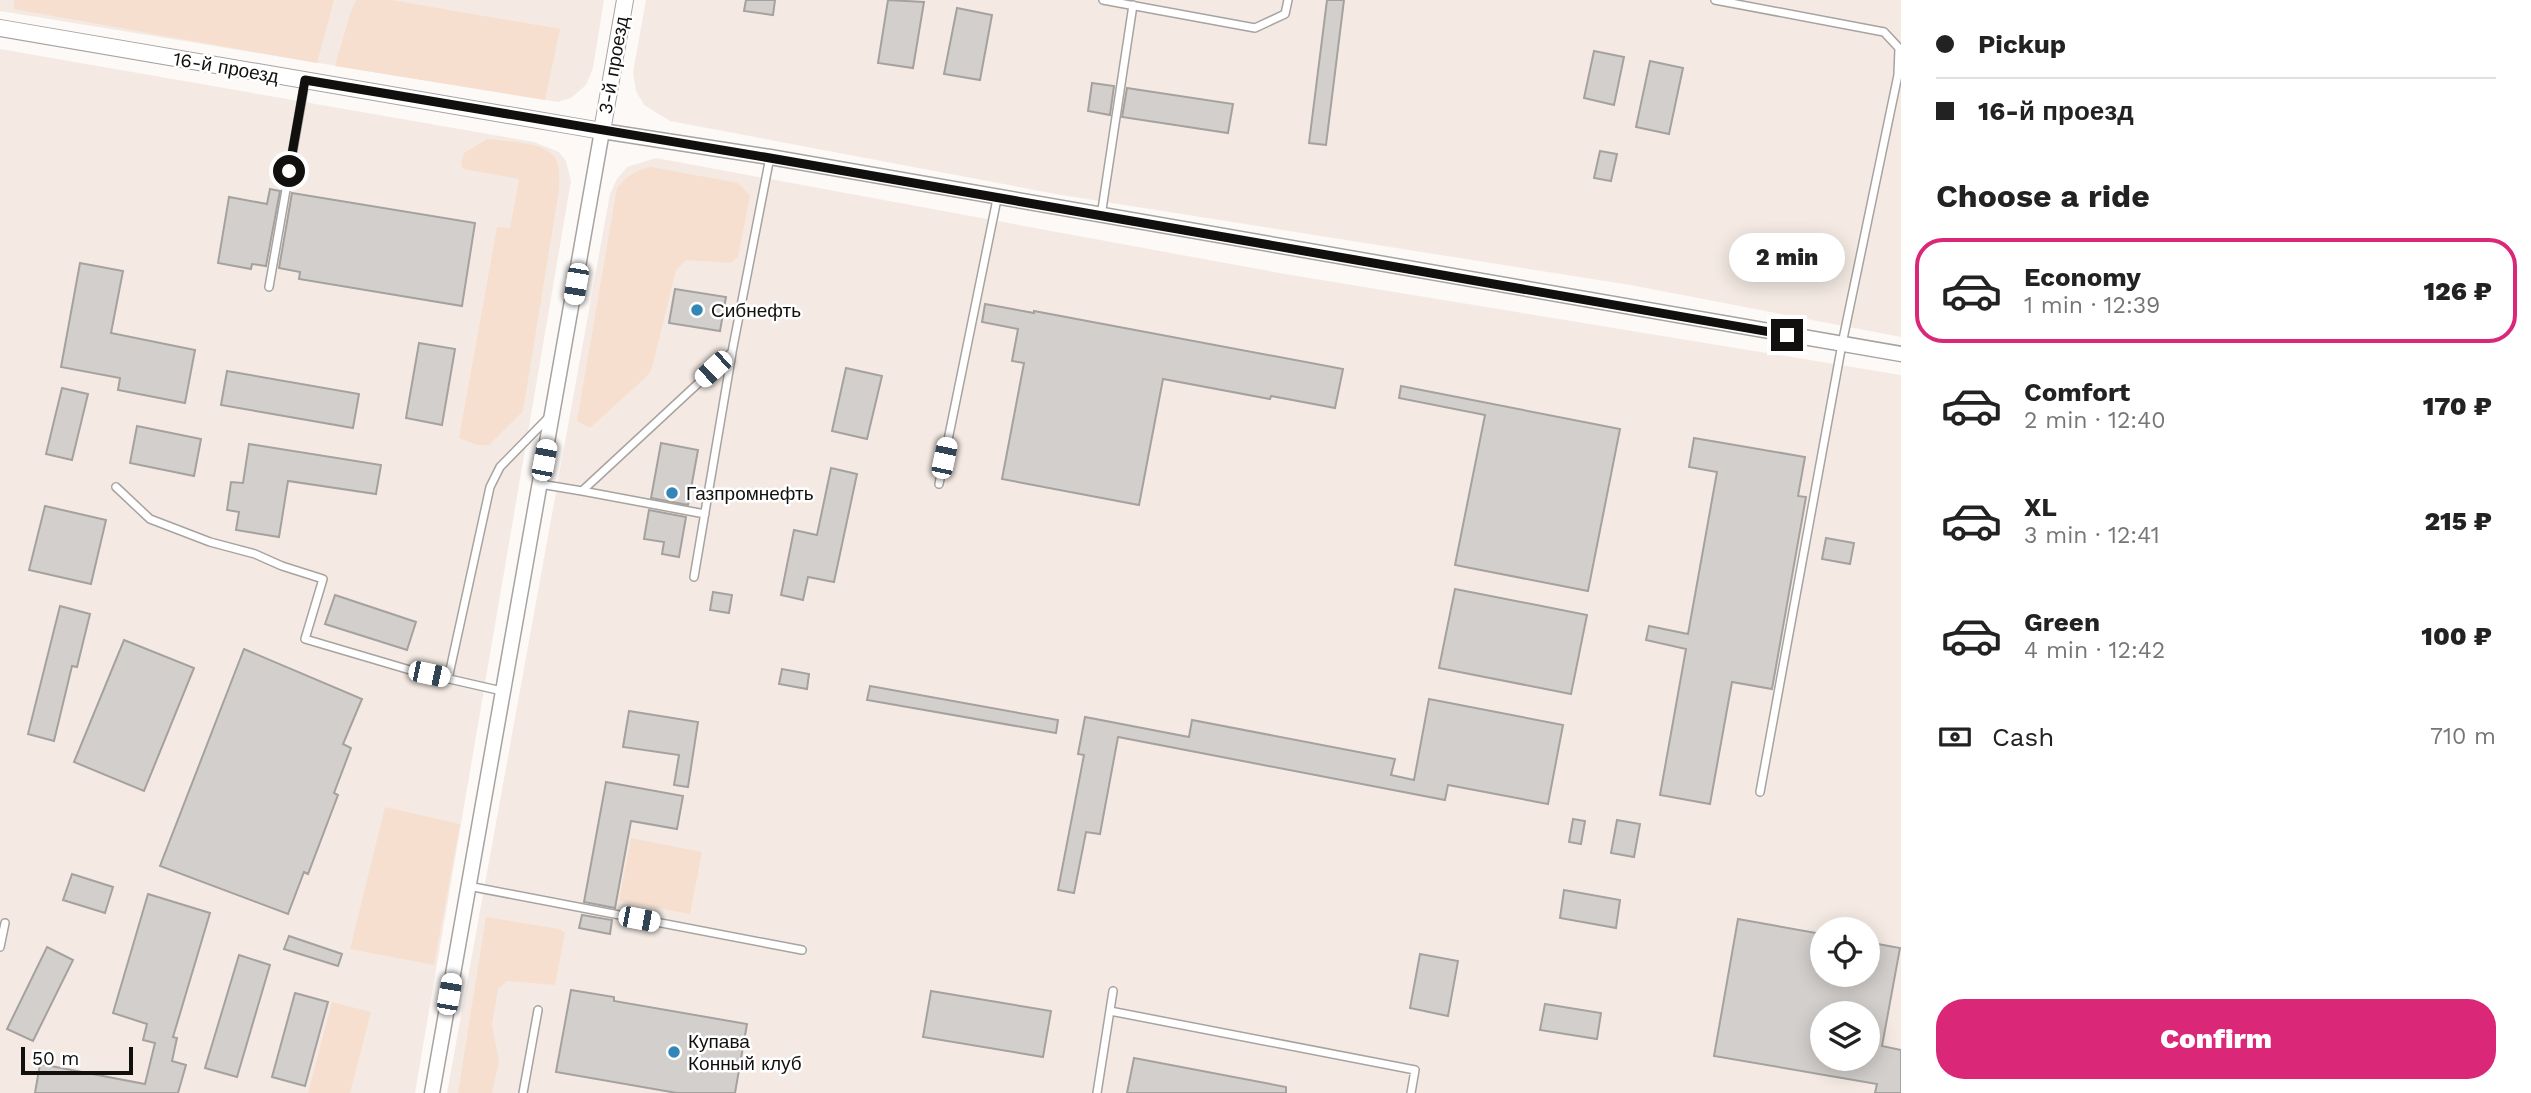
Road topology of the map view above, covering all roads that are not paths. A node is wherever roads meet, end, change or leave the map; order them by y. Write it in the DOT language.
graph roads {
  1 [pos="625,0"];
  2 [pos="1104,0"];
  3 [pos="1288,0"];
  4 [pos="1715,0"];
  5 [pos="1133,5"];
  6 [pos="0,28"];
  7 [pos="305,80"];
  8 [pos="602,131"];
  9 [pos="770,158"];
  10 [pos="997,199"];
  11 [pos="1101,217"];
  12 [pos="269,287"];
  13 [pos="1842,344"];
  14 [pos="732,352"];
  15 [pos="1901,354"];
  16 [pos="554,412"];
  17 [pos="540,484"];
  18 [pos="939,484"];
  19 [pos="116,487"];
  20 [pos="582,491"];
  21 [pos="705,514"];
  22 [pos="694,577"];
  23 [pos="448,678"];
  24 [pos="502,691"];
  25 [pos="1760,792"];
  26 [pos="467,886"];
  27 [pos="5,923"];
  28 [pos="0,947"];
  29 [pos="802,950"];
  30 [pos="1113,991"];
  31 [pos="538,1010"];
  32 [pos="1110,1011"];
  33 [pos="432,1093"];
  34 [pos="523,1093"];
  35 [pos="1097,1093"];
  36 [pos="1411,1093"];
  1 -- 8 [label="street, 3-й проезд"];
  2 -- 5 [label="lane"];
  3 -- 5 [label="lane"];
  4 -- 13 [label="lane"];
  5 -- 11 [label="lane"];
  6 -- 7 [label="street, 16-й проезд"];
  7 -- 8 [label="street, 16-й проезд"];
  7 -- 12 [label="lane"];
  8 -- 9 [label="street, 16-й проезд"];
  8 -- 16 [label="street"];
  9 -- 10 [label="street, 16-й проезд"];
  9 -- 14 [label="lane"];
  10 -- 11 [label="street, 16-й проезд"];
  10 -- 18 [label="lane"];
  11 -- 13 [label="street, 16-й проезд"];
  13 -- 15 [label="street, 16-й проезд"];
  13 -- 25 [label="lane"];
  14 -- 20 [label="lane"];
  14 -- 21 [label="lane"];
  16 -- 17 [label="street"];
  16 -- 23 [label="lane"];
  17 -- 20 [label="lane"];
  17 -- 24 [label="street"];
  19 -- 23 [label="lane"];
  20 -- 21 [label="lane"];
  21 -- 22 [label="lane"];
  23 -- 24 [label="lane"];
  24 -- 26 [label="street"];
  26 -- 29 [label="lane"];
  26 -- 33 [label="street"];
  27 -- 28 [label="lane"];
  30 -- 32 [label="lane"];
  31 -- 34 [label="lane"];
  32 -- 35 [label="lane"];
  32 -- 36 [label="lane"];
}
